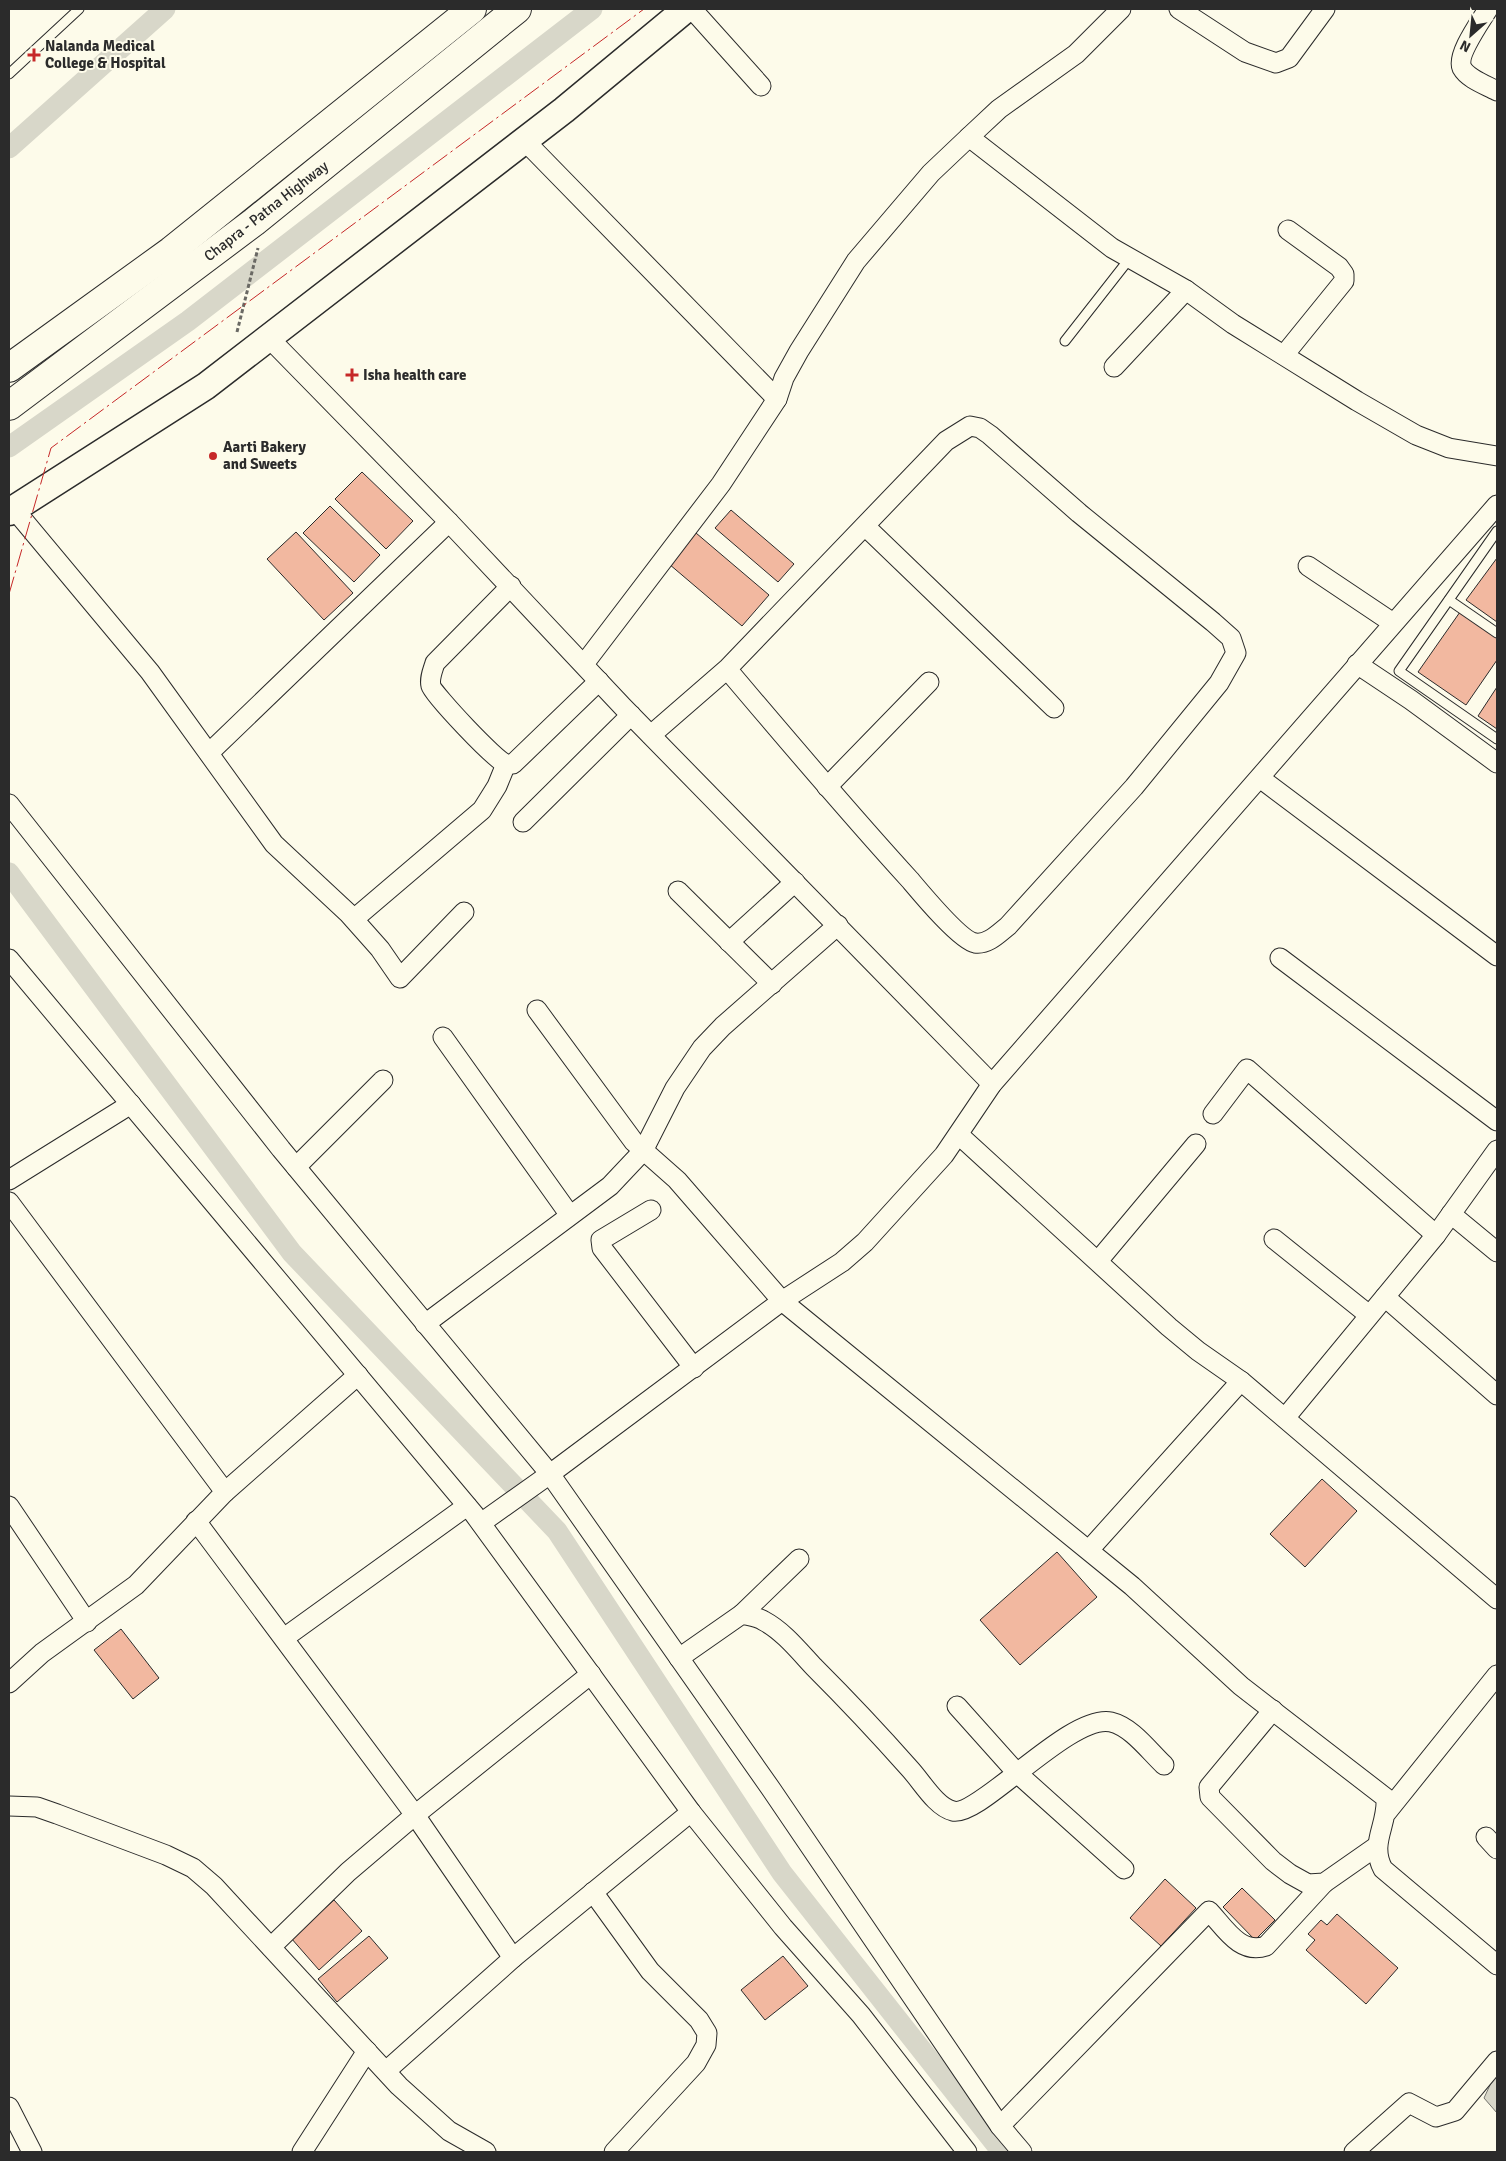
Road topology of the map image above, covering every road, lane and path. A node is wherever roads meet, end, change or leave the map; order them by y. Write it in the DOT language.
graph roads {
  1 [pos="78,9"];
  2 [pos="472,9"];
  3 [pos="517,9"];
  4 [pos="686,9"];
  5 [pos="692,9"];
  6 [pos="1121,9"];
  7 [pos="1179,9"];
  8 [pos="1488,9"];
  9 [pos="1320,10"];
  10 [pos="9,74"];
  11 [pos="761,86"];
  12 [pos="1497,91"];
  13 [pos="969,137"];
  14 [pos="524,140"];
  15 [pos="1288,230"];
  16 [pos="1130,258"];
  17 [pos="255,261"];
  18 [pos="1186,290"];
  19 [pos="245,301"];
  20 [pos="268,338"];
  21 [pos="1065,341"];
  22 [pos="1284,355"];
  23 [pos="1114,367"];
  24 [pos="9,368"];
  25 [pos="776,400"];
  26 [pos="9,406"];
  27 [pos="1497,456"];
  28 [pos="1497,505"];
  29 [pos="11,510"];
  30 [pos="450,522"];
  31 [pos="866,527"];
  32 [pos="1497,531"];
  33 [pos="1494,542"];
  34 [pos="1308,566"];
  35 [pos="511,586"];
  36 [pos="1449,600"];
  37 [pos="1393,623"];
  38 [pos="1497,633"];
  39 [pos="584,664"];
  40 [pos="1357,664"];
  41 [pos="727,670"];
  42 [pos="599,681"];
  43 [pos="930,682"];
  44 [pos="1054,708"];
  45 [pos="631,715"];
  46 [pos="651,735"];
  47 [pos="1497,739"];
  48 [pos="209,753"];
  49 [pos="1497,763"];
  50 [pos="506,764"];
  51 [pos="1260,778"];
  52 [pos="827,787"];
  53 [pos="9,804"];
  54 [pos="523,822"];
  55 [pos="796,882"];
  56 [pos="678,891"];
  57 [pos="464,912"];
  58 [pos="354,919"];
  59 [pos="838,925"];
  60 [pos="729,942"];
  61 [pos="1497,956"];
  62 [pos="1280,958"];
  63 [pos="10,963"];
  64 [pos="772,984"];
  65 [pos="537,1010"];
  66 [pos="443,1037"];
  67 [pos="383,1080"];
  68 [pos="992,1084"];
  69 [pos="131,1104"];
  70 [pos="1213,1114"];
  71 [pos="1497,1121"];
  72 [pos="959,1136"];
  73 [pos="1196,1144"];
  74 [pos="1497,1150"];
  75 [pos="643,1152"];
  76 [pos="296,1168"];
  77 [pos="9,1180"];
  78 [pos="9,1202"];
  79 [pos="651,1210"];
  80 [pos="569,1214"];
  81 [pos="1451,1214"];
  82 [pos="1436,1235"];
  83 [pos="1274,1239"];
  84 [pos="1497,1252"];
  85 [pos="1098,1261"];
  86 [pos="1385,1297"];
  87 [pos="782,1301"];
  88 [pos="1369,1316"];
  89 [pos="425,1324"];
  90 [pos="694,1368"];
  91 [pos="358,1376"];
  92 [pos="1241,1381"];
  93 [pos="1497,1395"];
  94 [pos="1285,1418"];
  95 [pos="546,1478"];
  96 [pos="225,1492"];
  97 [pos="9,1506"];
  98 [pos="467,1506"];
  99 [pos="196,1521"];
  100 [pos="481,1523"];
  101 [pos="1089,1550"];
  102 [pos="799,1559"];
  103 [pos="1497,1599"];
  104 [pos="742,1614"];
  105 [pos="87,1622"];
  106 [pos="284,1638"];
  107 [pos="679,1658"];
  108 [pos="591,1674"];
  109 [pos="1497,1675"];
  110 [pos="9,1683"];
  111 [pos="957,1706"];
  112 [pos="1273,1710"];
  113 [pos="1164,1765"];
  114 [pos="1017,1773"];
  115 [pos="9,1806"];
  116 [pos="691,1812"];
  117 [pos="1387,1812"];
  118 [pos="415,1814"];
  119 [pos="1377,1846"];
  120 [pos="1124,1870"];
  121 [pos="1324,1883"];
  122 [pos="594,1892"];
  123 [pos="271,1947"];
  124 [pos="513,1958"];
  125 [pos="1497,1964"];
  126 [pos="367,2051"];
  127 [pos="1497,2060"];
  128 [pos="386,2071"];
  129 [pos="9,2107"];
  130 [pos="1000,2126"];
  131 [pos="32,2152"];
  132 [pos="302,2152"];
  133 [pos="486,2152"];
  134 [pos="614,2152"];
  135 [pos="967,2152"];
  136 [pos="1022,2152"];
  137 [pos="1354,2152"];
  1 -- 10 [label="lane"];
  2 -- 24 [label="highway, Chapra - Patna Highway"];
  3 -- 26 [label="highway, Chapra - Patna Highway"];
  4 -- 14 [label="street"];
  5 -- 11 [label="street"];
  6 -- 13 [label="street"];
  7 -- 9 [label="street"];
  8 -- 12 [label="street"];
  13 -- 16 [label="street"];
  13 -- 25 [label="street"];
  14 -- 20 [label="street"];
  14 -- 25 [label="street"];
  15 -- 22 [label="street"];
  16 -- 18 [label="street"];
  16 -- 21 [label="lane"];
  17 -- 19 [label="path"];
  18 -- 22 [label="street"];
  18 -- 23 [label="street"];
  20 -- 29 [label="street"];
  20 -- 30 [label="street"];
  22 -- 27 [label="street"];
  25 -- 39 [label="street"];
  28 -- 37 [label="street"];
  29 -- 48 [label="street"];
  30 -- 35 [label="street"];
  30 -- 48 [label="street"];
  31 -- 41 [label="street"];
  31 -- 44 [label="street"];
  31 -- 52 [label="street"];
  32 -- 33 [label="lane"];
  33 -- 36 [label="lane"];
  34 -- 37 [label="street"];
  35 -- 39 [label="street"];
  35 -- 50 [label="street"];
  36 -- 38 [label="lane"];
  36 -- 47 [label="lane"];
  37 -- 40 [label="street"];
  39 -- 42 [label="street"];
  40 -- 49 [label="street"];
  40 -- 51 [label="street"];
  41 -- 46 [label="street"];
  41 -- 52 [label="street"];
  42 -- 45 [label="street"];
  42 -- 50 [label="street"];
  43 -- 52 [label="street"];
  45 -- 46 [label="street"];
  45 -- 54 [label="street"];
  46 -- 55 [label="street"];
  48 -- 58 [label="street"];
  50 -- 58 [label="street"];
  51 -- 61 [label="street"];
  51 -- 68 [label="street"];
  53 -- 76 [label="street"];
  55 -- 59 [label="street"];
  55 -- 60 [label="street"];
  56 -- 60 [label="street"];
  57 -- 58 [label="street"];
  59 -- 64 [label="street"];
  59 -- 68 [label="street"];
  60 -- 64 [label="street"];
  62 -- 71 [label="street"];
  63 -- 69 [label="street"];
  64 -- 75 [label="street"];
  65 -- 75 [label="street"];
  66 -- 80 [label="street"];
  67 -- 76 [label="street"];
  68 -- 72 [label="street"];
  69 -- 77 [label="street"];
  69 -- 91 [label="street"];
  70 -- 82 [label="street"];
  72 -- 85 [label="street"];
  72 -- 87 [label="street"];
  73 -- 85 [label="street"];
  74 -- 81 [label="street"];
  75 -- 80 [label="street"];
  75 -- 87 [label="street"];
  76 -- 89 [label="street"];
  78 -- 96 [label="street"];
  79 -- 90 [label="street"];
  80 -- 89 [label="street"];
  81 -- 82 [label="street"];
  81 -- 84 [label="street"];
  82 -- 86 [label="street"];
  83 -- 88 [label="street"];
  85 -- 92 [label="street"];
  86 -- 88 [label="street"];
  86 -- 93 [label="street"];
  87 -- 90 [label="street"];
  87 -- 101 [label="street"];
  88 -- 94 [label="street"];
  89 -- 95 [label="street"];
  90 -- 95 [label="street"];
  91 -- 96 [label="street"];
  91 -- 98 [label="street"];
  92 -- 94 [label="street"];
  92 -- 101 [label="street"];
  94 -- 103 [label="street"];
  95 -- 100 [label="street"];
  95 -- 107 [label="street"];
  96 -- 99 [label="street"];
  97 -- 105 [label="street"];
  98 -- 100 [label="street"];
  98 -- 106 [label="street"];
  99 -- 105 [label="street"];
  99 -- 106 [label="street"];
  100 -- 108 [label="street"];
  101 -- 112 [label="street"];
  102 -- 104 [label="street"];
  104 -- 107 [label="street"];
  104 -- 114 [label="street"];
  105 -- 110 [label="street"];
  106 -- 118 [label="street"];
  107 -- 130 [label="street"];
  108 -- 116 [label="street"];
  108 -- 118 [label="street"];
  109 -- 117 [label="street"];
  111 -- 114 [label="street"];
  112 -- 117 [label="street"];
  112 -- 121 [label="street"];
  113 -- 114 [label="street"];
  114 -- 120 [label="street"];
  115 -- 123 [label="street"];
  116 -- 122 [label="street"];
  116 -- 135 [label="street"];
  117 -- 119 [label="street"];
  118 -- 123 [label="street"];
  118 -- 124 [label="street"];
  119 -- 121 [label="street"];
  119 -- 125 [label="street"];
  121 -- 130 [label="street"];
  122 -- 124 [label="street"];
  122 -- 134 [label="street"];
  123 -- 126 [label="street"];
  124 -- 128 [label="street"];
  126 -- 128 [label="street"];
  126 -- 132 [label="street"];
  127 -- 137 [label="street"];
  128 -- 133 [label="street"];
  129 -- 131 [label="street"];
  130 -- 136 [label="street"];
}
